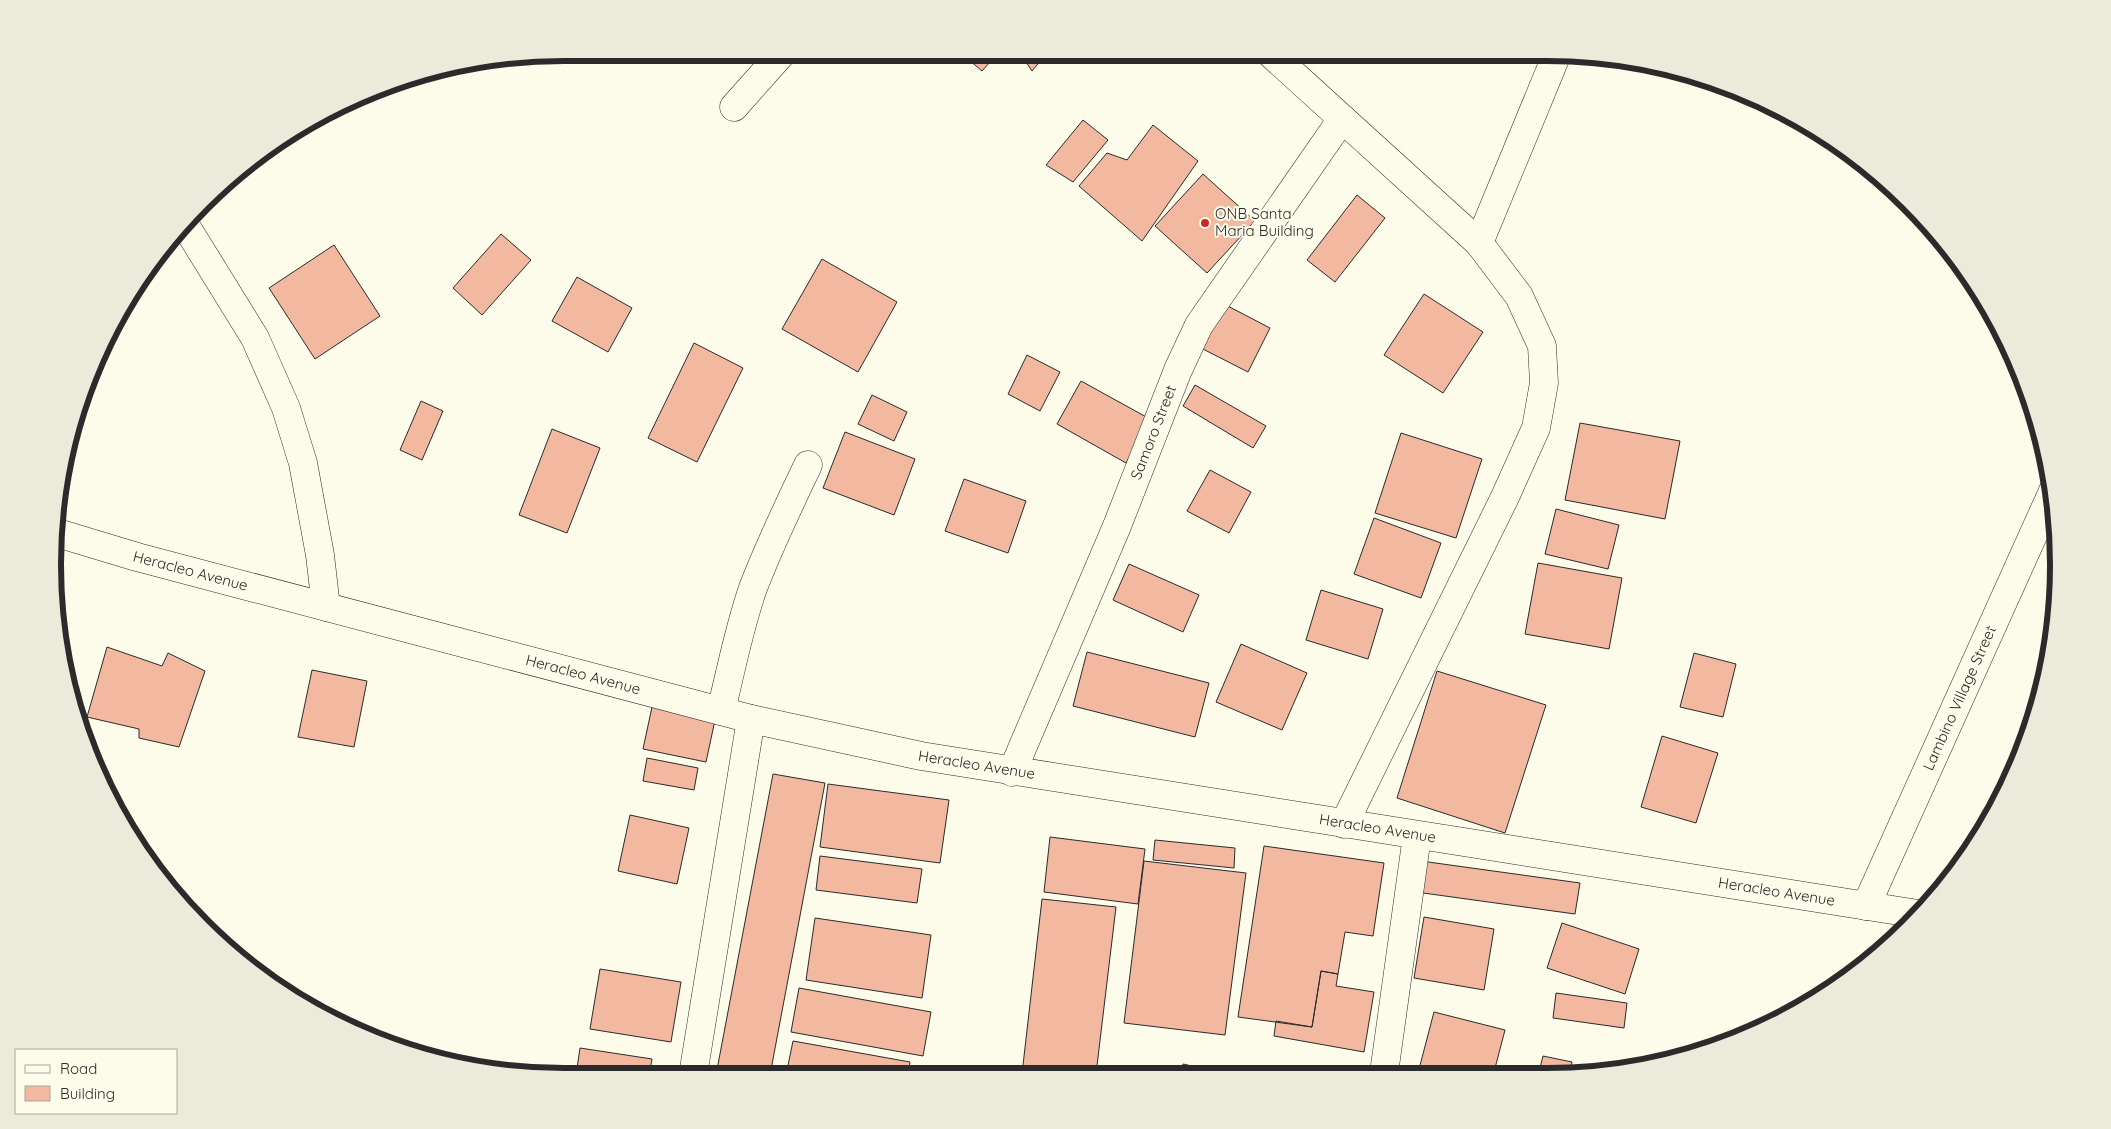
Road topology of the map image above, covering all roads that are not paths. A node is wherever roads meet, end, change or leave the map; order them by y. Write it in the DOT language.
graph roads {
  1 [pos="775,61"];
  2 [pos="1279,61"];
  3 [pos="1553,61"];
  4 [pos="734,107"];
  5 [pos="1342,119"];
  6 [pos="189,230"];
  7 [pos="1479,243"];
  8 [pos="808,465"];
  9 [pos="2046,507"];
  10 [pos="62,534"];
  11 [pos="326,607"];
  12 [pos="721,711"];
  13 [pos="751,719"];
  14 [pos="1012,772"];
  15 [pos="1344,824"];
  16 [pos="1417,836"];
  17 [pos="1866,906"];
  18 [pos="1909,913"];
  19 [pos="695,1068"];
  20 [pos="1385,1068"];
  1 -- 4 [label="street"];
  2 -- 5 [label="street"];
  3 -- 7 [label="street"];
  5 -- 7 [label="street"];
  5 -- 14 [label="street, Samoro Street"];
  6 -- 11 [label="street"];
  7 -- 15 [label="street"];
  8 -- 12 [label="street"];
  9 -- 17 [label="street, Lambino Village Street"];
  10 -- 11 [label="street, Heracleo Avenue"];
  11 -- 12 [label="street, Heracleo Avenue"];
  12 -- 13 [label="street, Heracleo Avenue"];
  13 -- 14 [label="street, Heracleo Avenue"];
  13 -- 19 [label="street"];
  14 -- 15 [label="street, Heracleo Avenue"];
  15 -- 16 [label="street, Heracleo Avenue"];
  16 -- 17 [label="street, Heracleo Avenue"];
  16 -- 20 [label="street"];
  17 -- 18 [label="street, Heracleo Avenue"];
}
